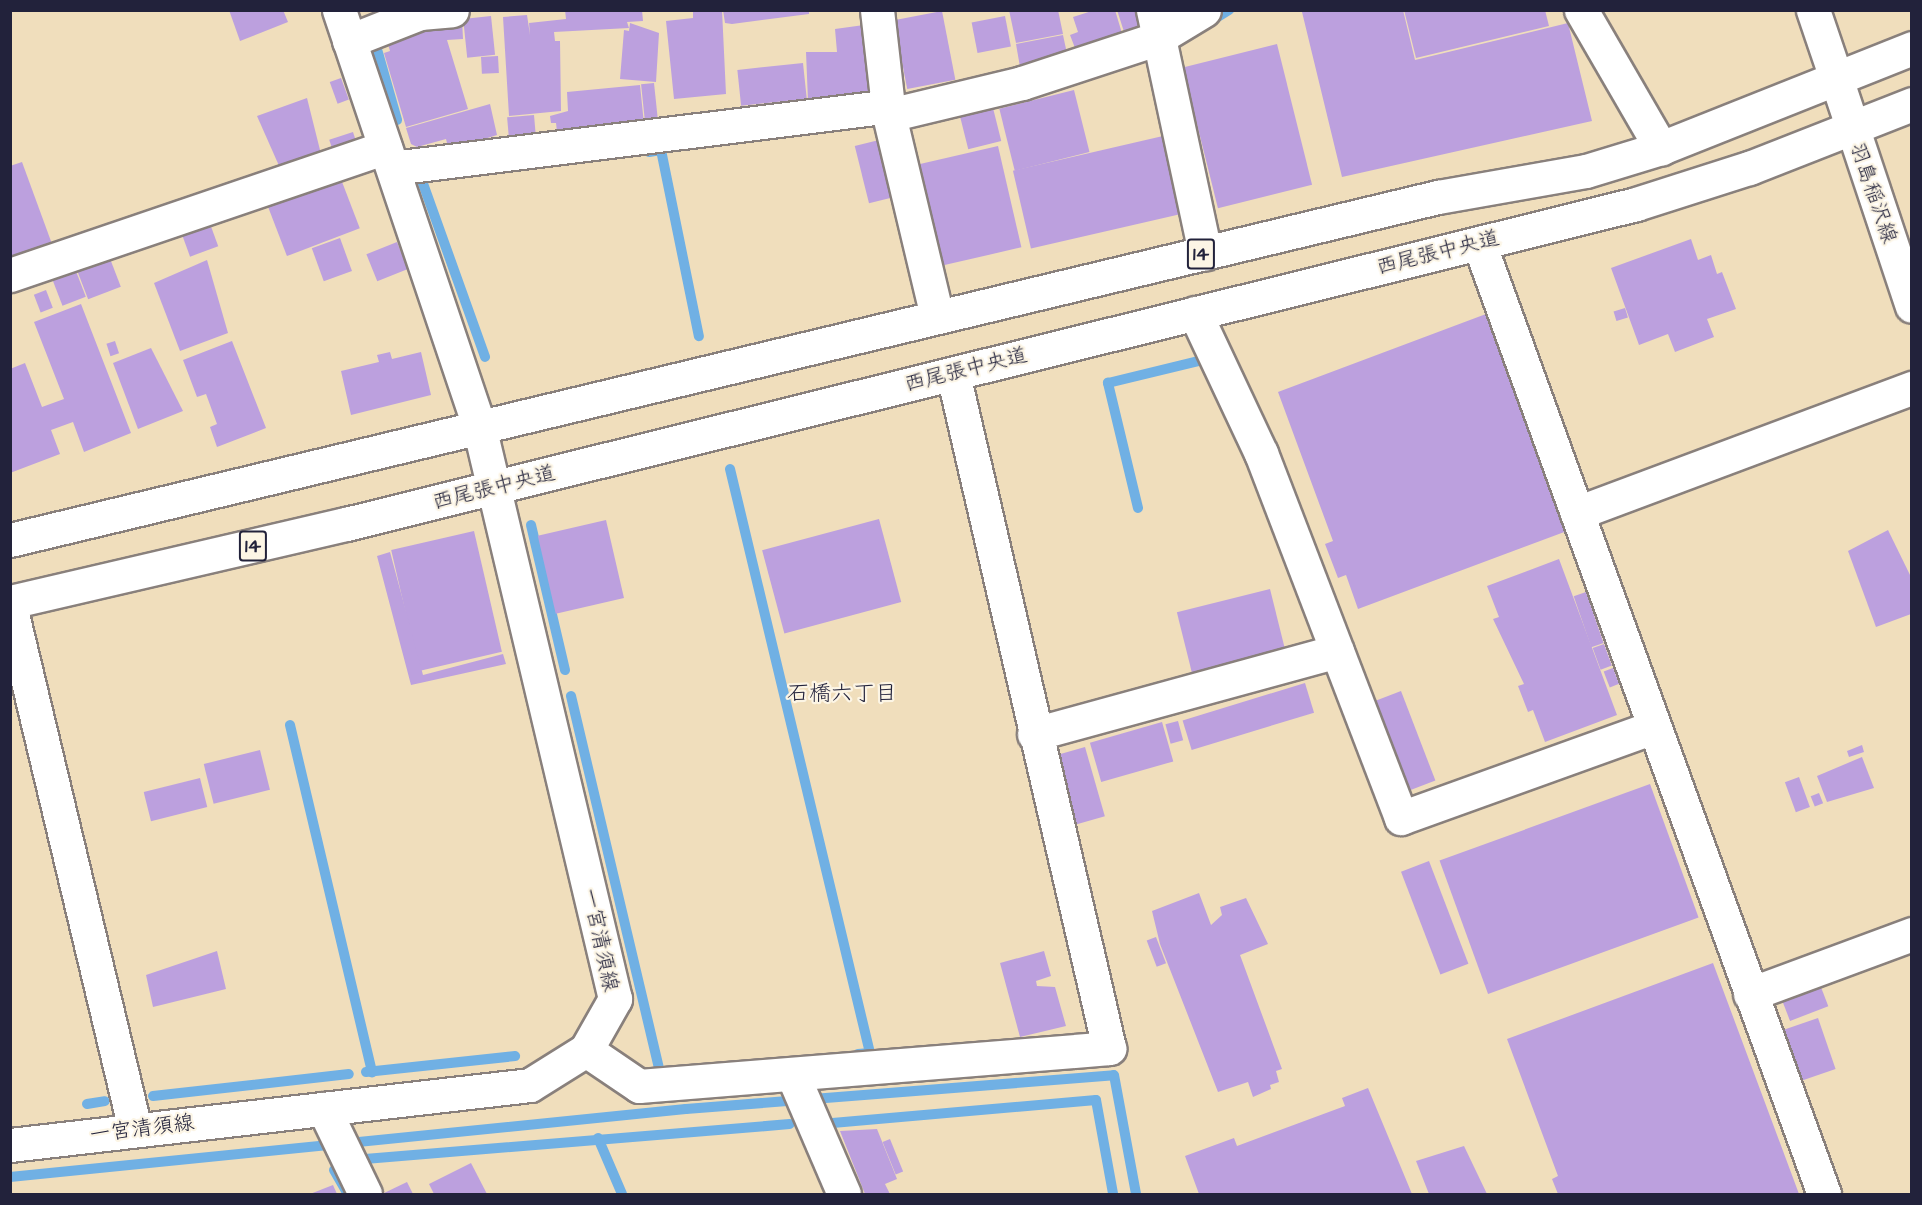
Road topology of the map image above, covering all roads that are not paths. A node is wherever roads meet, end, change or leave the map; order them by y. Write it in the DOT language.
graph roads {
  1 [pos="339,10"];
  2 [pos="452,10"];
  3 [pos="877,10"];
  4 [pos="1203,10"];
  5 [pos="1581,10"];
  6 [pos="1813,10"];
  7 [pos="1155,25"];
  8 [pos="349,41"];
  9 [pos="1911,48"];
  10 [pos="1836,78"];
  11 [pos="1911,104"];
  12 [pos="888,110"];
  13 [pos="1851,130"];
  14 [pos="1661,148"];
  15 [pos="389,158"];
  16 [pos="1479,243"];
  17 [pos="1205,253"];
  18 [pos="10,274"];
  19 [pos="1911,306"];
  20 [pos="1195,314"];
  21 [pos="937,316"];
  22 [pos="953,374"];
  23 [pos="1911,388"];
  24 [pos="479,426"];
  25 [pos="494,488"];
  26 [pos="1577,513"];
  27 [pos="10,540"];
  28 [pos="10,604"];
  29 [pos="1337,651"];
  30 [pos="1654,727"];
  31 [pos="1034,734"];
  32 [pos="1911,934"];
  33 [pos="1750,994"];
  34 [pos="586,1050"];
  35 [pos="794,1078"];
  36 [pos="324,1109"];
  37 [pos="135,1129"];
  38 [pos="10,1145"];
  39 [pos="365,1194"];
  40 [pos="844,1194"];
  41 [pos="1824,1194"];
  1 -- 8 [label="street, 一宮清須線"];
  2 -- 8 [label="street"];
  3 -- 12 [label="street"];
  4 -- 7 [label="street"];
  5 -- 14 [label="street"];
  6 -- 10 [label="street, 羽島稲沢線"];
  7 -- 12 [label="street"];
  7 -- 17 [label="street"];
  8 -- 15 [label="street, 一宮清須線"];
  9 -- 10 [label="street, 14"];
  10 -- 13 [label="street, 羽島稲沢線"];
  10 -- 14 [label="street, 14"];
  11 -- 13 [label="street, 西尾張中央道 / 14"];
  12 -- 15 [label="street"];
  12 -- 21 [label="street"];
  13 -- 16 [label="street, 西尾張中央道 / 14"];
  13 -- 19 [label="street, 羽島稲沢線"];
  14 -- 17 [label="street, 14"];
  15 -- 18 [label="street"];
  15 -- 24 [label="street, 一宮清須線"];
  16 -- 20 [label="street, 西尾張中央道 / 14"];
  16 -- 26 [label="street"];
  17 -- 21 [label="street, 14"];
  20 -- 22 [label="street, 西尾張中央道 / 14"];
  20 -- 29 [label="street"];
  21 -- 24 [label="street, 14"];
  22 -- 25 [label="street, 西尾張中央道 / 14"];
  22 -- 31 [label="street"];
  23 -- 26 [label="street"];
  24 -- 25 [label="street, 一宮清須線"];
  24 -- 27 [label="street, 14"];
  25 -- 28 [label="street, 西尾張中央道 / 14"];
  25 -- 34 [label="street, 一宮清須線"];
  26 -- 30 [label="street"];
  28 -- 37 [label="street"];
  29 -- 30 [label="street"];
  29 -- 31 [label="street"];
  30 -- 33 [label="street"];
  31 -- 35 [label="street"];
  32 -- 33 [label="street"];
  33 -- 41 [label="street"];
  34 -- 35 [label="street"];
  34 -- 36 [label="street, 一宮清須線"];
  35 -- 40 [label="street"];
  36 -- 37 [label="street, 一宮清須線"];
  36 -- 39 [label="street"];
  37 -- 38 [label="street, 一宮清須線"];
}
